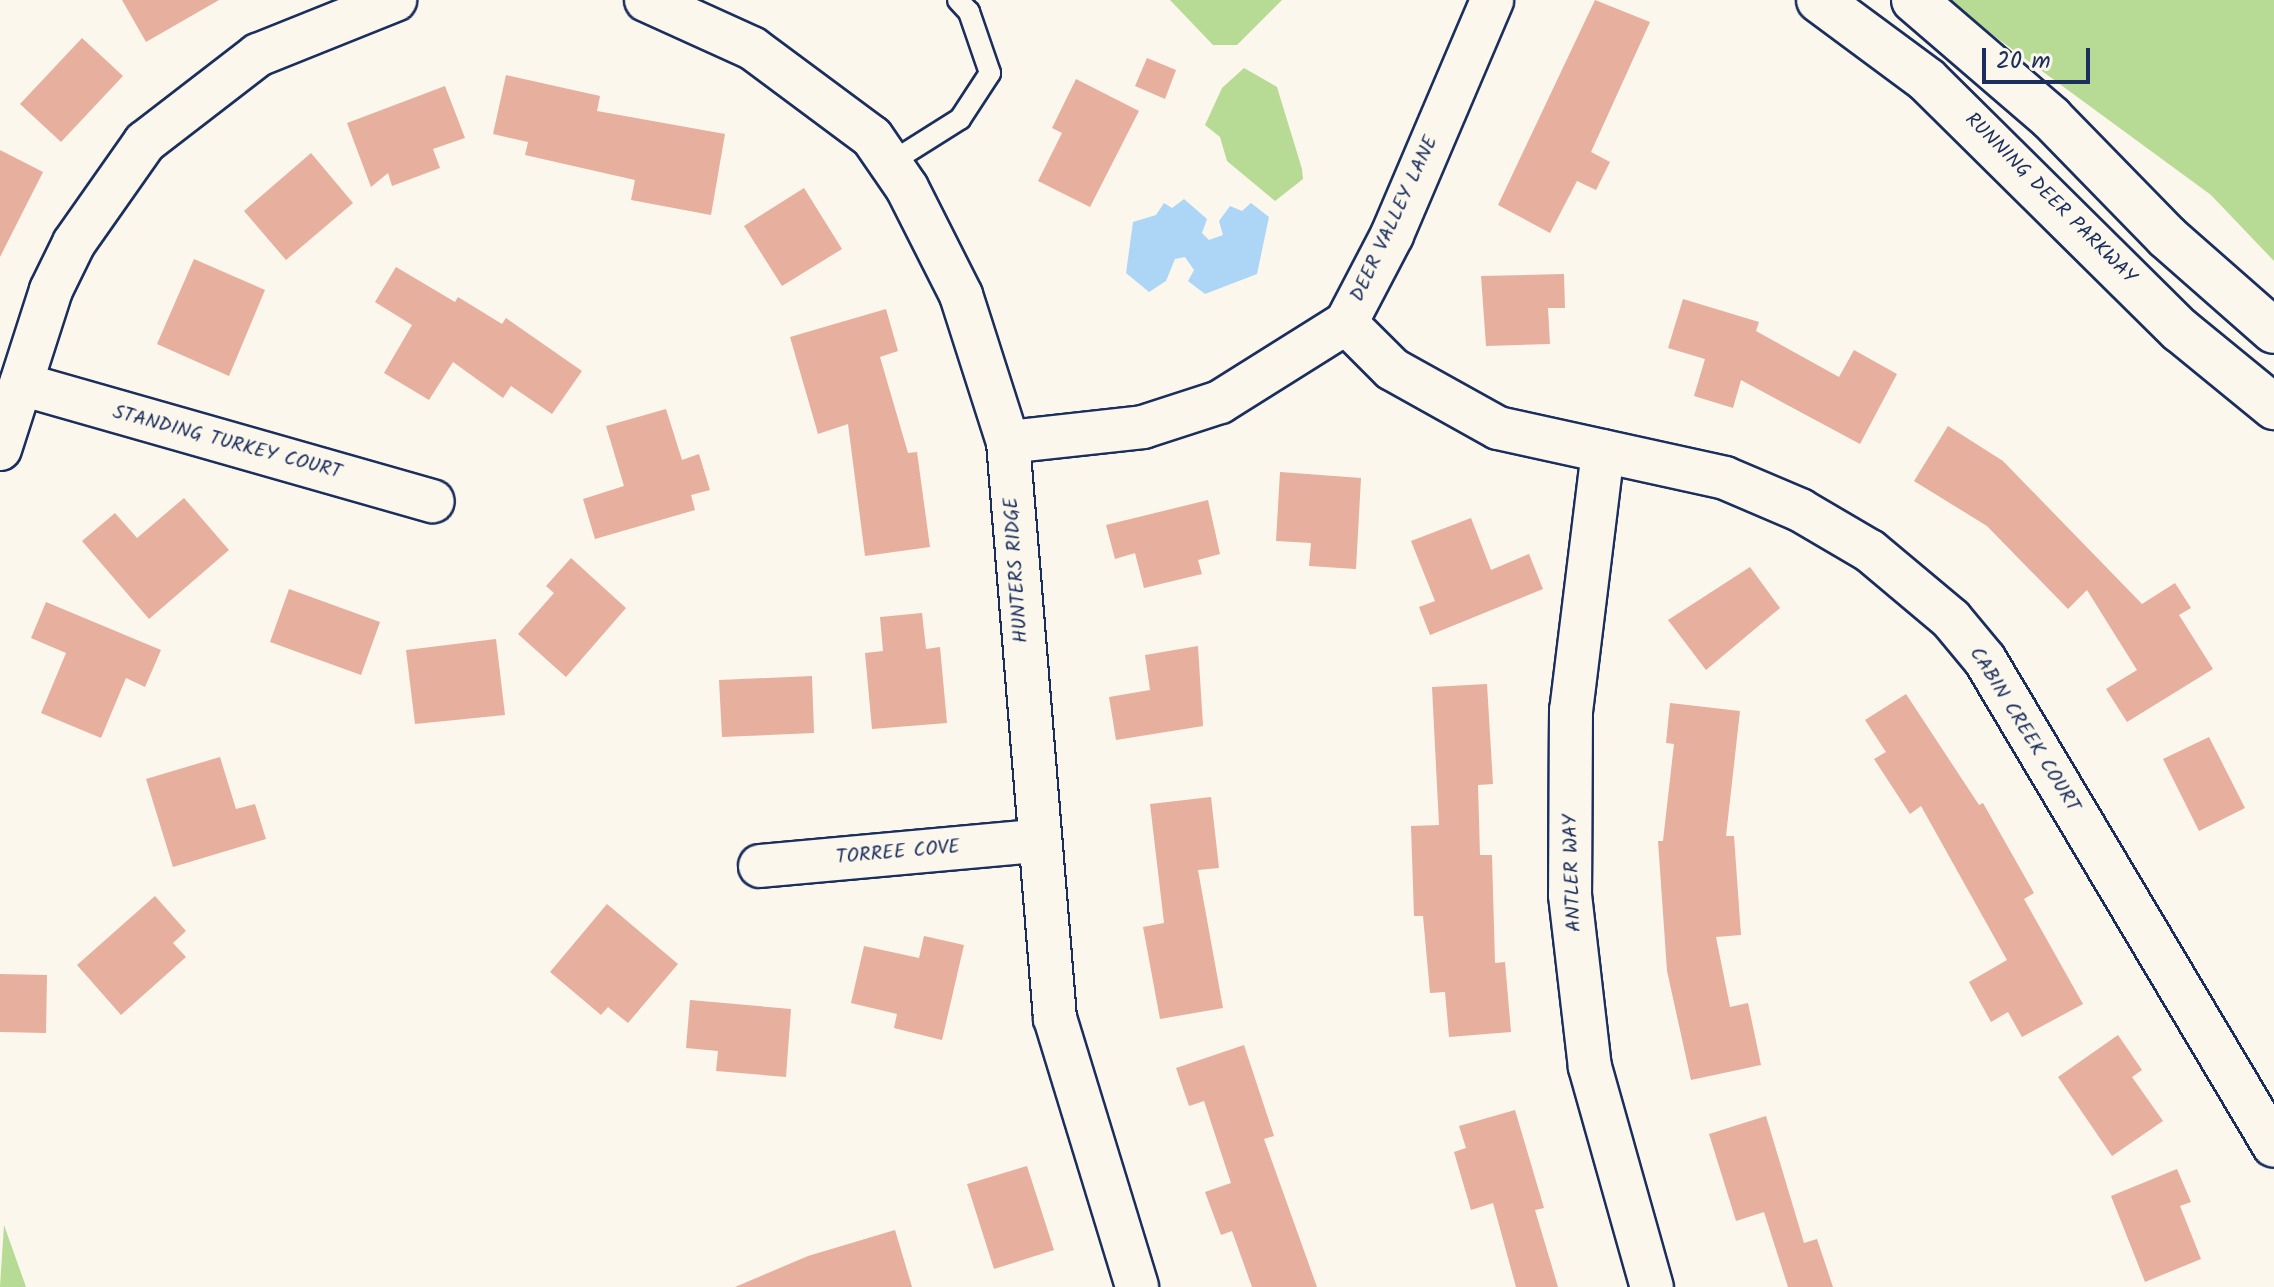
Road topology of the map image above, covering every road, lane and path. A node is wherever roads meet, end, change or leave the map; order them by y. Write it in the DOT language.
graph roads {
  1 [pos="395,0"];
  2 [pos="646,0"];
  3 [pos="958,0"];
  4 [pos="1492,0"];
  5 [pos="1819,0"];
  6 [pos="1914,0"];
  7 [pos="890,163"];
  8 [pos="1346,323"];
  9 [pos="2274,331"];
  10 [pos="21,384"];
  11 [pos="2274,407"];
  12 [pos="1008,442"];
  13 [pos="0,449"];
  14 [pos="1603,451"];
  15 [pos="433,501"];
  16 [pos="1036,841"];
  17 [pos="760,866"];
  18 [pos="2274,1146"];
  19 [pos="1137,1287"];
  20 [pos="1652,1287"];
  1 -- 10 [label="street"];
  2 -- 7 [label="street, HUNTERS RIDGE"];
  3 -- 7 [label="lane"];
  4 -- 8 [label="street, DEER VALLEY LANE"];
  5 -- 11 [label="street, RUNNING DEER PARKWAY"];
  6 -- 9 [label="street"];
  7 -- 12 [label="street, HUNTERS RIDGE"];
  8 -- 12 [label="street, DEER VALLEY LANE"];
  8 -- 14 [label="street, CABIN CREEK COURT"];
  10 -- 13 [label="street"];
  10 -- 15 [label="street, STANDING TURKEY COURT"];
  12 -- 16 [label="street, HUNTERS RIDGE"];
  14 -- 18 [label="street, CABIN CREEK COURT"];
  14 -- 20 [label="street, ANTLER WAY"];
  16 -- 17 [label="street, TORREE COVE"];
  16 -- 19 [label="street, HUNTERS RIDGE"];
}
